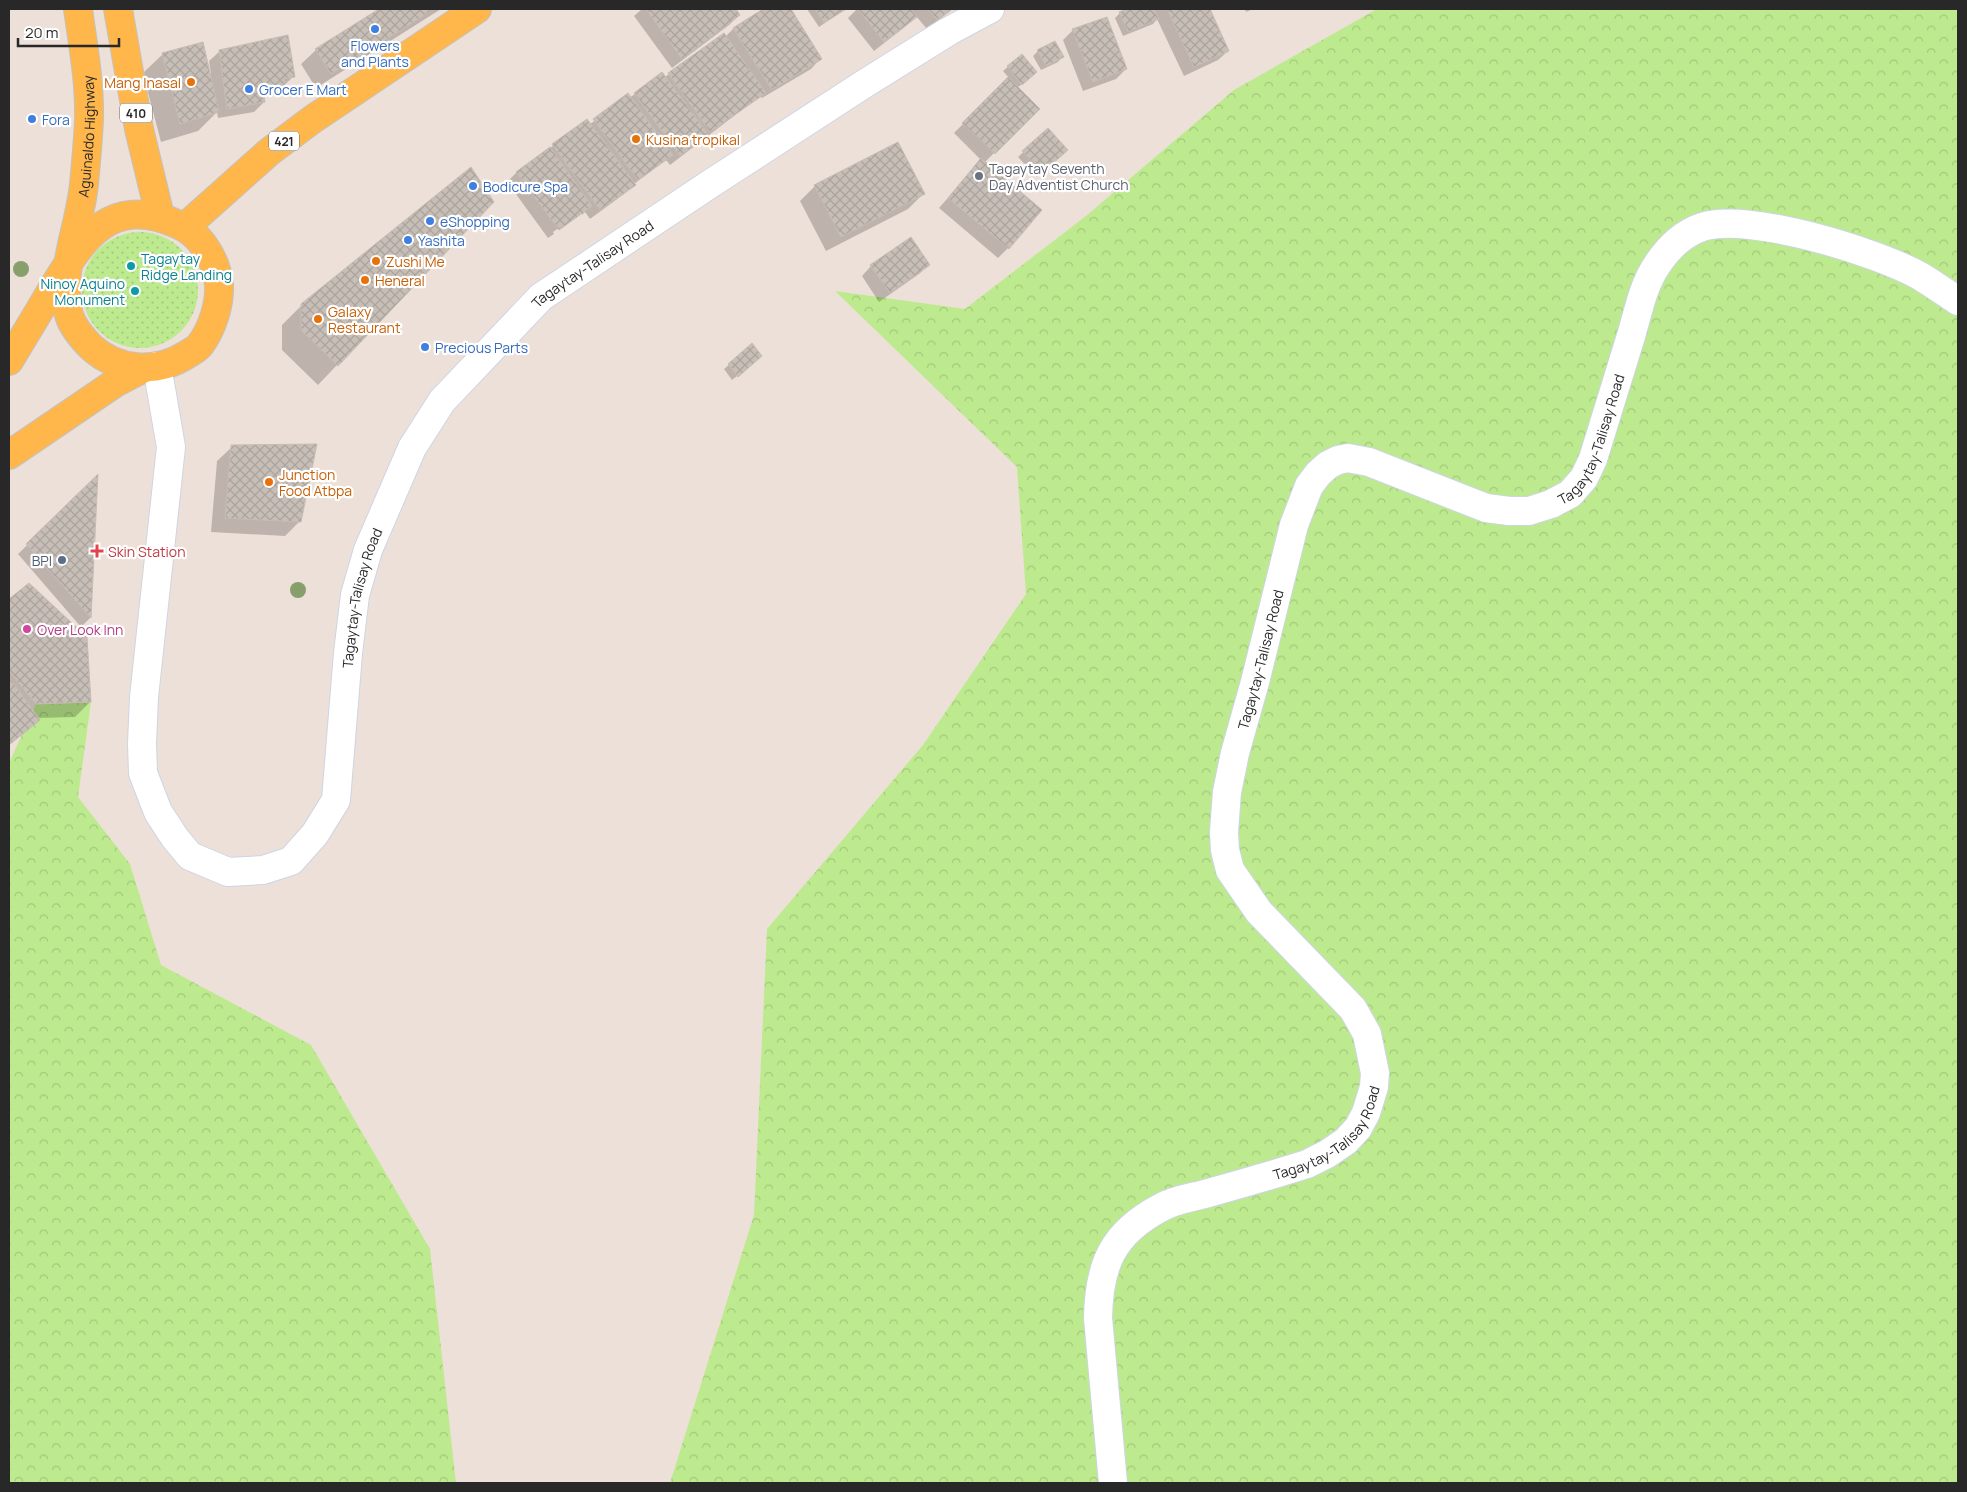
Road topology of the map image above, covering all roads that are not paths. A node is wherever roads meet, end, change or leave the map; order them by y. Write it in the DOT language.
graph roads {
  1 [pos="78,9"];
  2 [pos="118,9"];
  3 [pos="477,9"];
  4 [pos="990,9"];
  5 [pos="172,222"];
  6 [pos="69,262"];
  7 [pos="1958,301"];
  8 [pos="9,361"];
  9 [pos="150,367"];
  10 [pos="9,455"];
  11 [pos="1113,1483"];
  1 -- 6 [label="main road, Aguinaldo Highway"];
  2 -- 5 [label="main road, 410"];
  3 -- 5 [label="main road, 421"];
  4 -- 9 [label="main road, Tagaytay-Talisay Road"];
  5 -- 6 [label="main road"];
  5 -- 9 [label="main road"];
  6 -- 8 [label="main road"];
  6 -- 9 [label="main road"];
  7 -- 11 [label="main road, Tagaytay-Talisay Road"];
  9 -- 10 [label="main road"];
}
